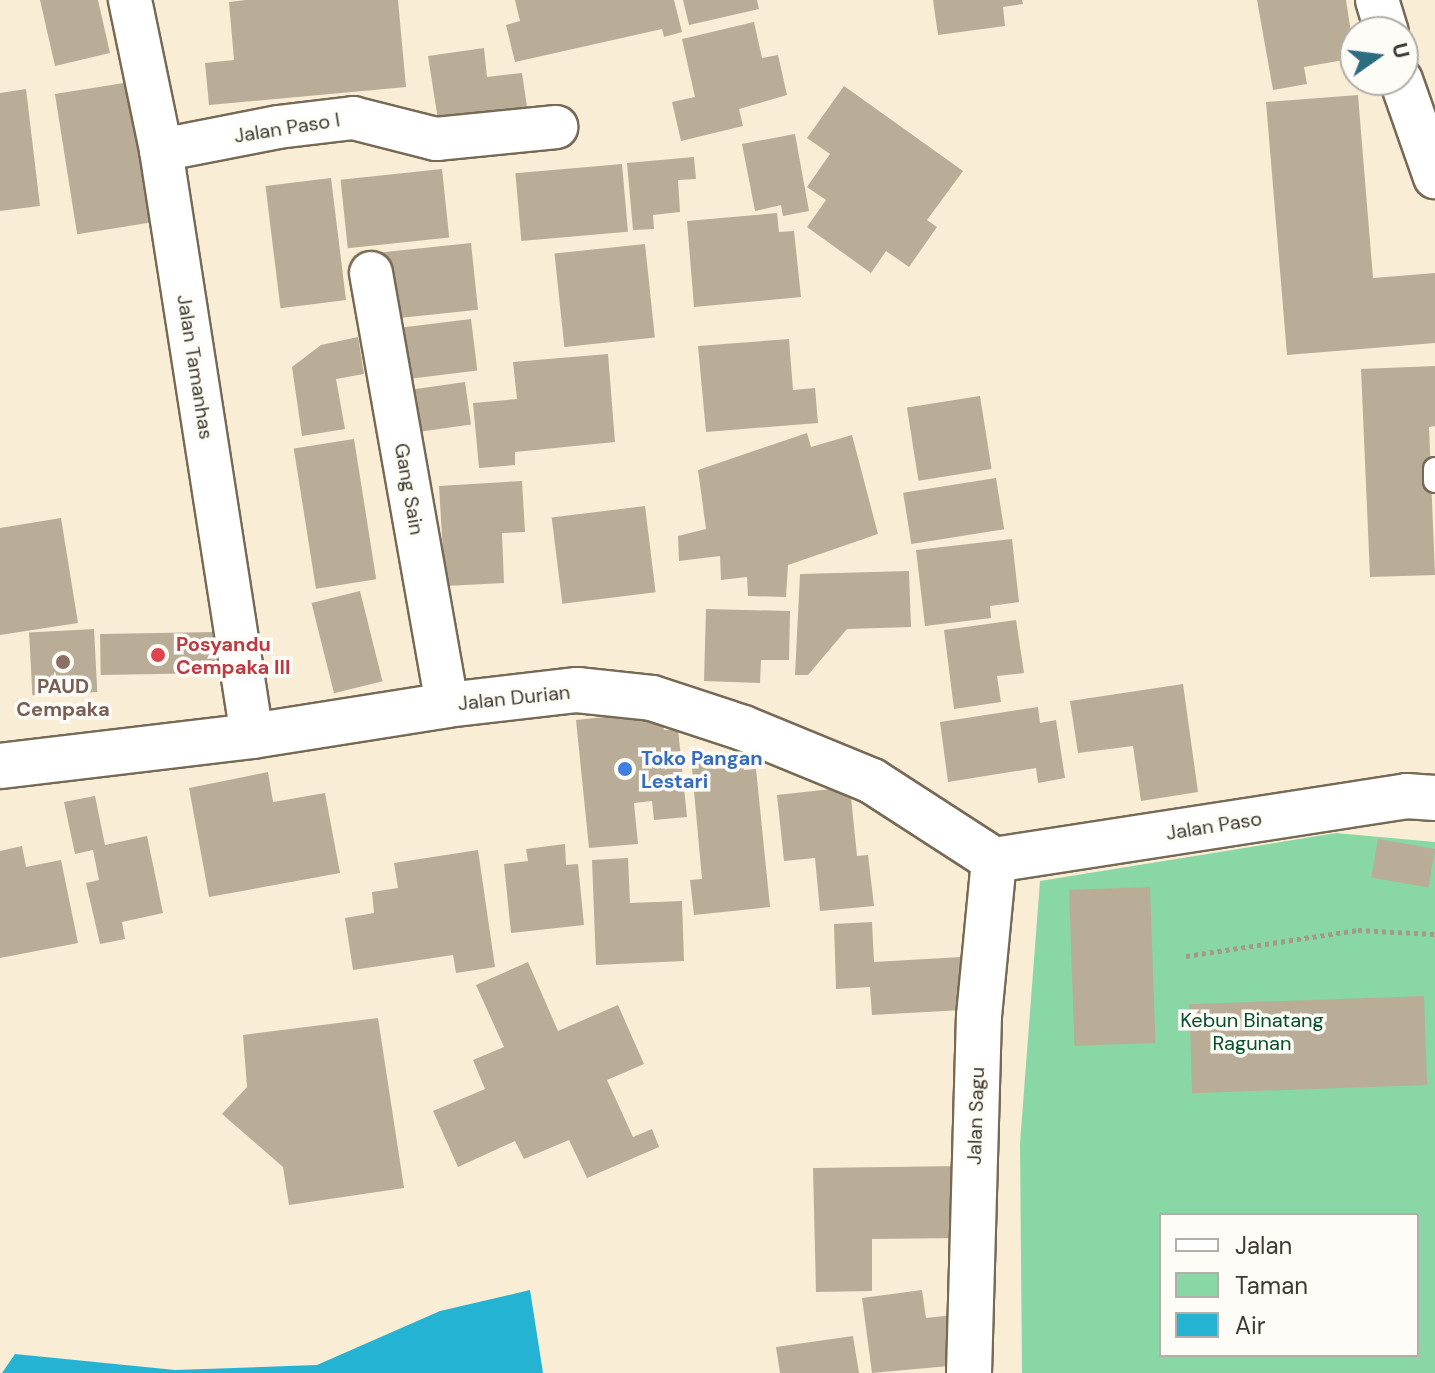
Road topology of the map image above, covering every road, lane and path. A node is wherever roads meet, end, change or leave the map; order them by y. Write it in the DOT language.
graph roads {
  1 [pos="130,0"];
  2 [pos="1407,96"];
  3 [pos="556,127"];
  4 [pos="161,150"];
  5 [pos="1435,177"];
  6 [pos="371,273"];
  7 [pos="1435,469"];
  8 [pos="1435,481"];
  9 [pos="447,705"];
  10 [pos="252,736"];
  11 [pos="0,766"];
  12 [pos="1435,798"];
  13 [pos="994,860"];
  14 [pos="1435,934"];
  15 [pos="1186,956"];
  16 [pos="969,1373"];
  1 -- 4 [label="street, Jalan Tamanhas"];
  2 -- 5 [label="street"];
  3 -- 4 [label="street, Jalan Paso I"];
  4 -- 10 [label="street, Jalan Tamanhas"];
  6 -- 9 [label="street, Gang Sain"];
  7 -- 8 [label="lane"];
  9 -- 10 [label="main road, Jalan Durian"];
  9 -- 13 [label="main road, Jalan Durian"];
  10 -- 11 [label="main road, Jalan Durian"];
  12 -- 13 [label="main road, Jalan Paso"];
  13 -- 16 [label="main road, Jalan Sagu"];
  14 -- 15 [label="path"];
}
